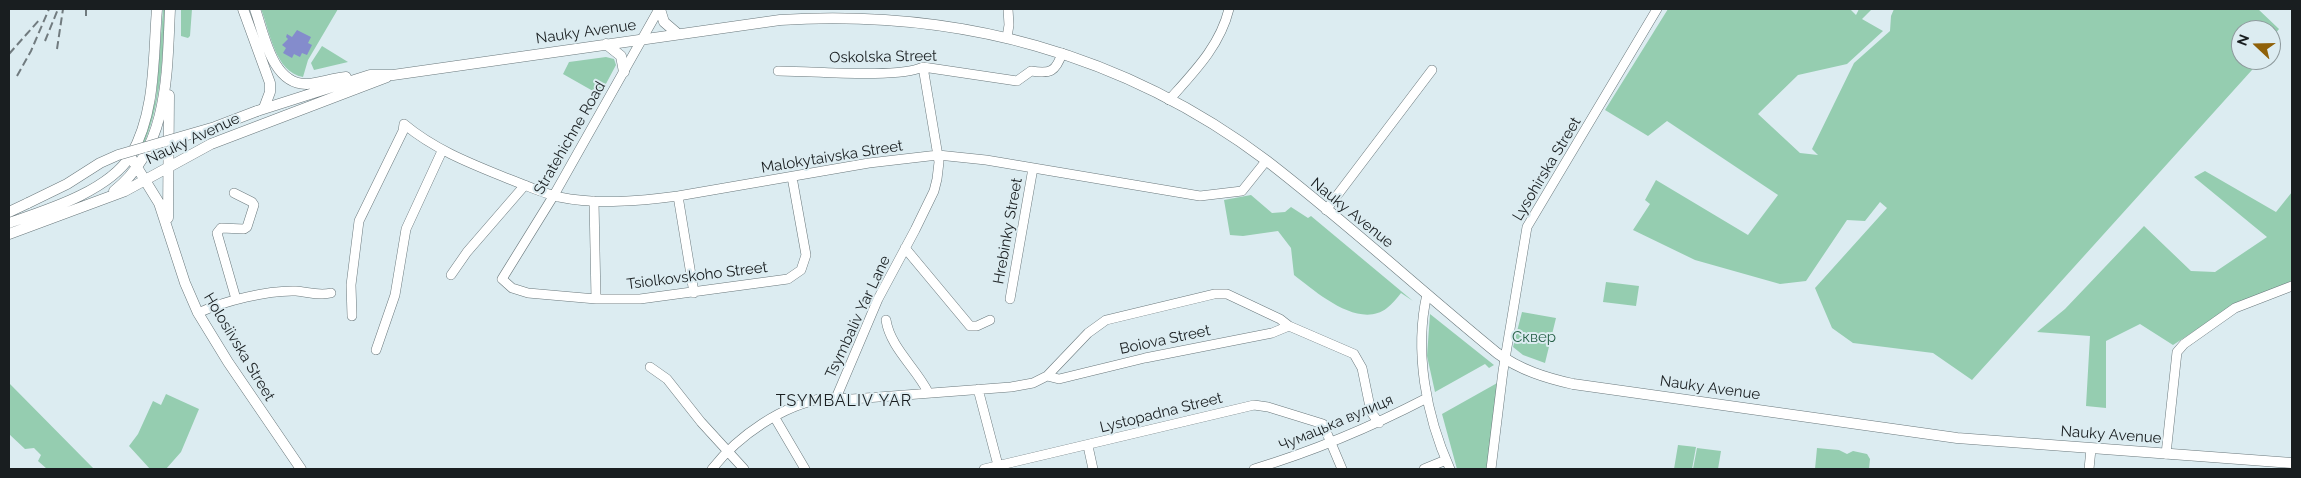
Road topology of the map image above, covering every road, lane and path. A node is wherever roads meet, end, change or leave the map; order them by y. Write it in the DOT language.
graph roads {
  1 [pos="157,9"];
  2 [pos="170,9"];
  3 [pos="243,9"];
  4 [pos="255,9"];
  5 [pos="659,9"];
  6 [pos="1008,9"];
  7 [pos="1229,9"];
  8 [pos="1657,9"];
  9 [pos="678,34"];
  10 [pos="1007,37"];
  11 [pos="642,39"];
  12 [pos="606,44"];
  13 [pos="1062,54"];
  14 [pos="924,67"];
  15 [pos="1432,70"];
  16 [pos="778,71"];
  17 [pos="624,72"];
  18 [pos="167,75"];
  19 [pos="370,75"];
  20 [pos="392,75"];
  21 [pos="1169,100"];
  22 [pos="261,110"];
  23 [pos="442,150"];
  24 [pos="938,155"];
  25 [pos="130,156"];
  26 [pos="1266,161"];
  27 [pos="167,166"];
  28 [pos="136,168"];
  29 [pos="1033,168"];
  30 [pos="792,177"];
  31 [pos="144,179"];
  32 [pos="524,185"];
  33 [pos="234,193"];
  34 [pos="110,195"];
  35 [pos="554,196"];
  36 [pos="678,196"];
  37 [pos="594,201"];
  38 [pos="1326,210"];
  39 [pos="9,212"];
  40 [pos="9,223"];
  41 [pos="169,232"];
  42 [pos="9,234"];
  43 [pos="905,248"];
  44 [pos="452,275"];
  45 [pos="502,279"];
  46 [pos="2292,286"];
  47 [pos="331,293"];
  48 [pos="694,293"];
  49 [pos="1427,294"];
  50 [pos="236,299"];
  51 [pos="596,299"];
  52 [pos="1010,299"];
  53 [pos="198,313"];
  54 [pos="352,316"];
  55 [pos="886,320"];
  56 [pos="990,320"];
  57 [pos="1289,326"];
  58 [pos="376,350"];
  59 [pos="1505,358"];
  60 [pos="650,367"];
  61 [pos="1047,376"];
  62 [pos="978,389"];
  63 [pos="928,392"];
  64 [pos="836,398"];
  65 [pos="1427,398"];
  66 [pos="775,418"];
  67 [pos="1379,423"];
  68 [pos="1332,443"];
  69 [pos="1088,446"];
  70 [pos="2091,449"];
  71 [pos="727,450"];
  72 [pos="2166,454"];
  73 [pos="1446,460"];
  74 [pos="2292,463"];
  75 [pos="998,468"];
  76 [pos="301,469"];
  77 [pos="712,469"];
  78 [pos="744,469"];
  79 [pos="805,469"];
  80 [pos="984,469"];
  81 [pos="1092,469"];
  82 [pos="1254,469"];
  83 [pos="1342,469"];
  84 [pos="1424,469"];
  85 [pos="1450,469"];
  86 [pos="1491,469"];
  87 [pos="2089,469"];
  1 -- 25 [label="main road"];
  2 -- 18 [label="main road"];
  3 -- 22 [label="main road"];
  4 -- 19 [label="main road"];
  5 -- 9 [label="main road"];
  5 -- 11 [label="street, Stratehichne Road"];
  6 -- 10 [label="street"];
  7 -- 21 [label="street"];
  8 -- 59 [label="street, Lysohirska Street"];
  9 -- 10 [label="main road, Nauky Avenue"];
  9 -- 11 [label="main road, Nauky Avenue"];
  10 -- 13 [label="main road, Nauky Avenue"];
  11 -- 12 [label="main road, Nauky Avenue"];
  11 -- 17 [label="street, Stratehichne Road"];
  12 -- 17 [label="main road"];
  12 -- 20 [label="main road, Nauky Avenue"];
  13 -- 14 [label="street, Oskolska Street"];
  13 -- 21 [label="main road, Nauky Avenue"];
  14 -- 16 [label="street, Oskolska Street"];
  14 -- 24 [label="street, Tsymbaliv Yar Lane"];
  15 -- 38 [label="street"];
  17 -- 35 [label="street, Stratehichne Road"];
  18 -- 27 [label="main road, Holosiivska Street"];
  18 -- 28 [label="main road"];
  19 -- 20 [label="main road, Nauky Avenue"];
  19 -- 22 [label="main road, Nauky Avenue"];
  20 -- 27 [label="main road, Nauky Avenue"];
  21 -- 26 [label="main road, Nauky Avenue"];
  22 -- 39 [label="main road, Nauky Avenue, bridge"];
  23 -- 32 [label="street, Malokytaivska Street"];
  23 -- 54 [label="street, Malokytaivska Street"];
  23 -- 58 [label="street"];
  24 -- 29 [label="street, Malokytaivska Street"];
  24 -- 30 [label="street, Malokytaivska Street"];
  24 -- 43 [label="street, Tsymbaliv Yar Lane"];
  25 -- 28 [label="main road, Holosiivska Street"];
  25 -- 40 [label="main road, Nauky Avenue"];
  26 -- 29 [label="street, Malokytaivska Street"];
  26 -- 38 [label="main road, Nauky Avenue"];
  27 -- 31 [label="main road, Nauky Avenue"];
  27 -- 41 [label="main road, Holosiivska Street"];
  28 -- 31 [label="main road, Holosiivska Street"];
  28 -- 34 [label="main road"];
  29 -- 52 [label="street, Hrebinky Street"];
  30 -- 36 [label="street, Malokytaivska Street"];
  30 -- 48 [label="street, Tsiolkovskoho Street"];
  31 -- 34 [label="main road, Nauky Avenue"];
  31 -- 41 [label="main road, Holosiivska Street"];
  32 -- 35 [label="street, Malokytaivska Street"];
  32 -- 44 [label="street"];
  33 -- 50 [label="street"];
  34 -- 42 [label="main road, Nauky Avenue"];
  35 -- 37 [label="street, Malokytaivska Street"];
  35 -- 45 [label="street, Stratehichne Road"];
  36 -- 37 [label="street, Malokytaivska Street"];
  36 -- 48 [label="street"];
  37 -- 51 [label="street"];
  38 -- 49 [label="main road, Nauky Avenue"];
  41 -- 53 [label="main road, Holosiivska Street"];
  43 -- 56 [label="street, Tsymbaliv Yar Lane"];
  43 -- 64 [label="street, Tsymbaliv Yar Lane"];
  45 -- 51 [label="street, Tsiolkovskoho Street"];
  46 -- 72 [label="street"];
  47 -- 50 [label="street"];
  48 -- 51 [label="street, Tsiolkovskoho Street"];
  49 -- 59 [label="main road, Nauky Avenue"];
  49 -- 65 [label="street"];
  50 -- 53 [label="street"];
  53 -- 76 [label="main road, Holosiivska Street"];
  55 -- 63 [label="street, Tsymbaliv Yar Lane"];
  57 -- 61 [label="street, Boiova Street"];
  57 -- 61 [label="street"];
  57 -- 67 [label="street"];
  59 -- 70 [label="main road, Nauky Avenue"];
  59 -- 86 [label="street, Lysohirska Street"];
  60 -- 71 [label="street"];
  61 -- 62 [label="street"];
  62 -- 63 [label="street"];
  62 -- 75 [label="street"];
  63 -- 64 [label="street"];
  64 -- 66 [label="street"];
  65 -- 67 [label="street, Чумацька вулиця"];
  65 -- 73 [label="street"];
  66 -- 71 [label="street"];
  66 -- 79 [label="street"];
  67 -- 68 [label="street, Чумацька вулиця"];
  68 -- 69 [label="street, Lystopadna Street"];
  68 -- 82 [label="street, Чумацька вулиця"];
  68 -- 83 [label="street, Lystopadna Street"];
  69 -- 75 [label="street, Lystopadna Street"];
  69 -- 81 [label="street"];
  70 -- 72 [label="main road, Nauky Avenue"];
  70 -- 87 [label="street"];
  71 -- 77 [label="street"];
  71 -- 78 [label="street"];
  72 -- 74 [label="main road, Nauky Avenue"];
  73 -- 84 [label="street"];
  73 -- 85 [label="street"];
  75 -- 80 [label="street, Lystopadna Street"];
}
